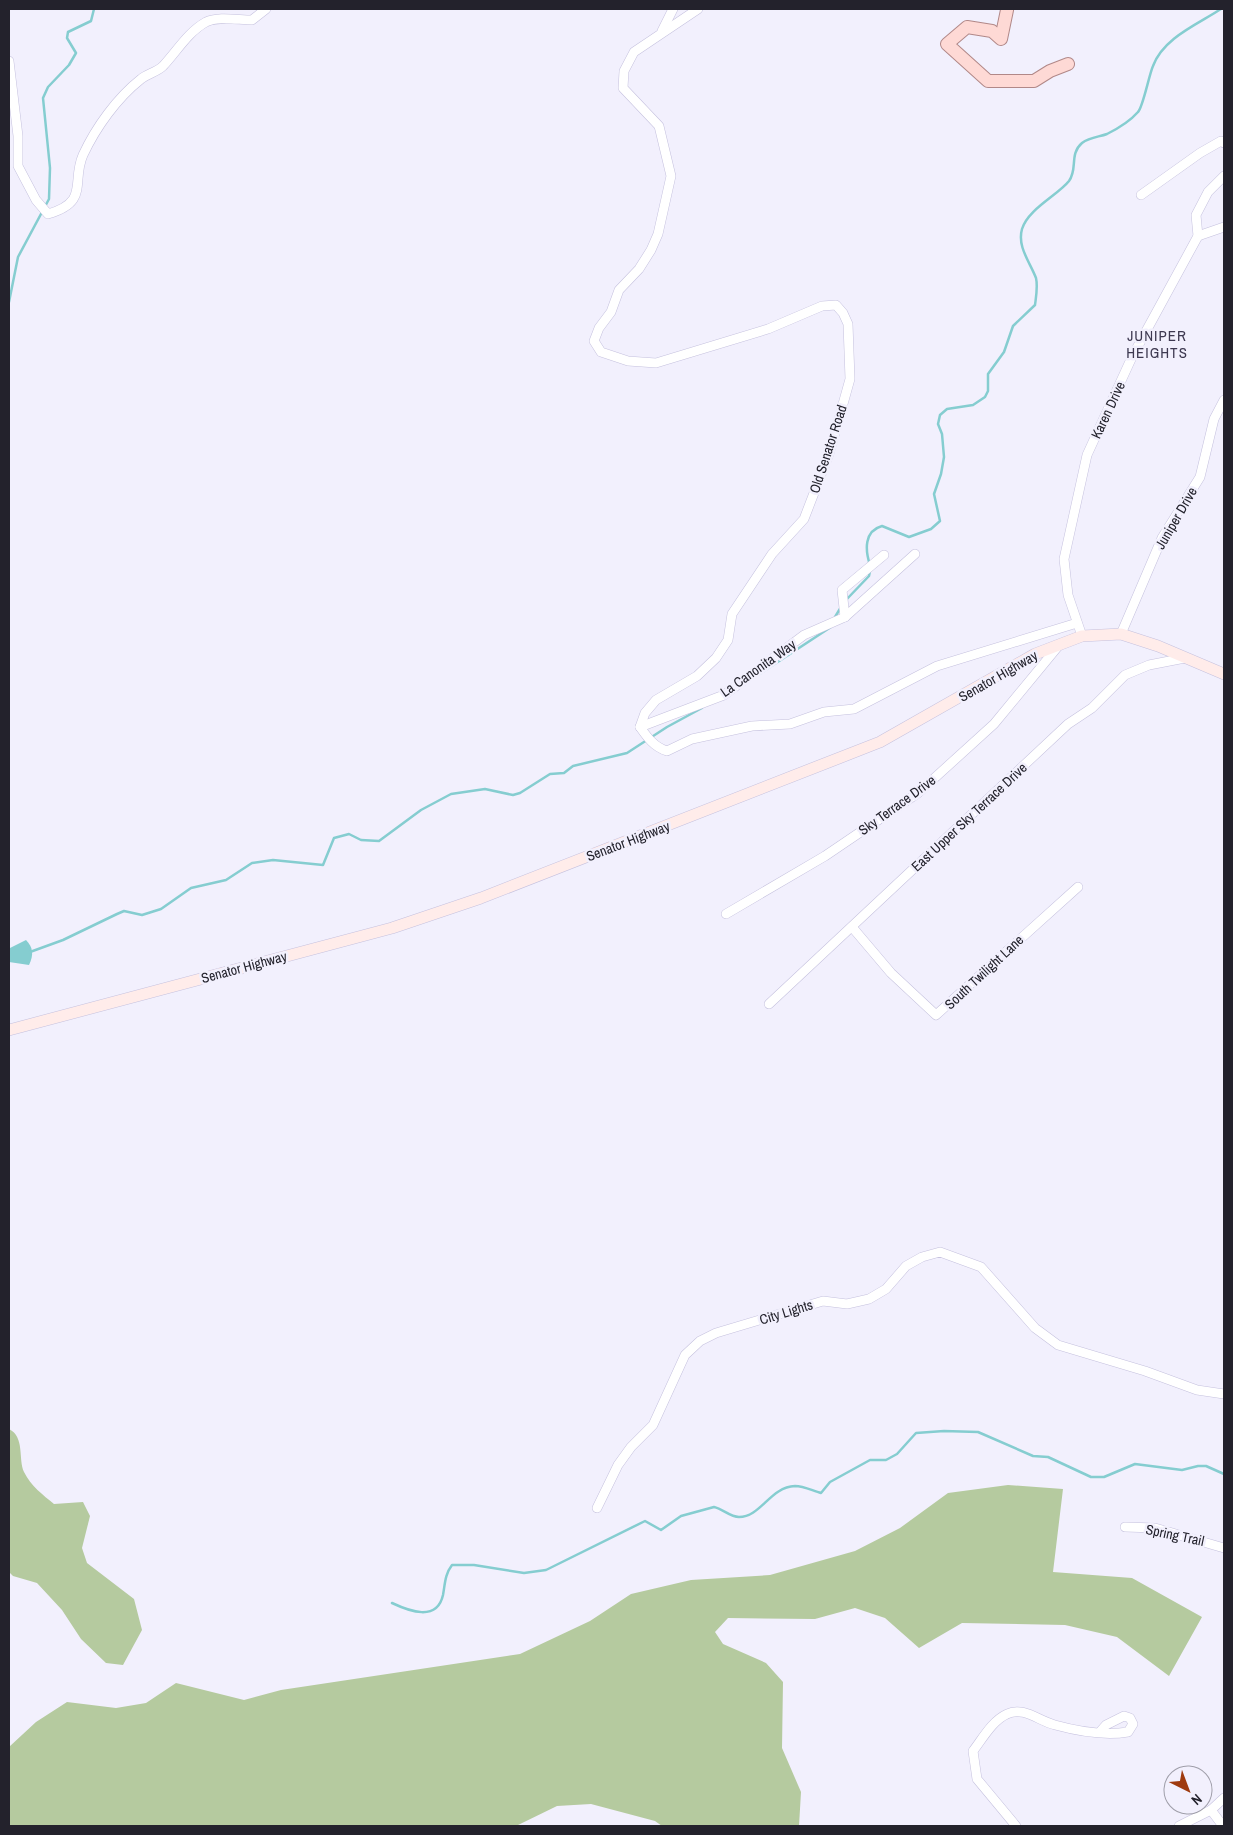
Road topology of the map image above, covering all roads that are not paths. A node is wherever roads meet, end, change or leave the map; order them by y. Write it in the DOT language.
graph roads {
  1 [pos="266,9"];
  2 [pos="673,9"];
  3 [pos="698,9"];
  4 [pos="1007,10"];
  5 [pos="661,34"];
  6 [pos="9,61"];
  7 [pos="1068,64"];
  8 [pos="1224,142"];
  9 [pos="1224,176"];
  10 [pos="1142,195"];
  11 [pos="1224,227"];
  12 [pos="1198,236"];
  13 [pos="1224,400"];
  14 [pos="915,554"];
  15 [pos="884,555"];
  16 [pos="845,617"];
  17 [pos="1077,623"];
  18 [pos="1121,634"];
  19 [pos="1082,636"];
  20 [pos="1062,642"];
  21 [pos="1185,658"];
  22 [pos="1224,674"];
  23 [pos="640,727"];
  24 [pos="1078,888"];
  25 [pos="726,914"];
  26 [pos="852,927"];
  27 [pos="769,1004"];
  28 [pos="9,1030"];
  29 [pos="1224,1394"];
  30 [pos="597,1508"];
  31 [pos="1125,1527"];
  32 [pos="1224,1548"];
  33 [pos="1099,1733"];
  34 [pos="1224,1798"];
  35 [pos="1213,1808"];
  36 [pos="1213,1813"];
  37 [pos="1201,1815"];
  38 [pos="1016,1826"];
  39 [pos="1180,1826"];
  40 [pos="1223,1826"];
  1 -- 6 [label="street"];
  2 -- 5 [label="street"];
  3 -- 5 [label="street, Old Senator Road"];
  4 -- 7 [label="main road"];
  5 -- 23 [label="street, Old Senator Road"];
  8 -- 10 [label="street"];
  9 -- 12 [label="street, Karen Drive"];
  11 -- 12 [label="street"];
  12 -- 17 [label="street, Karen Drive"];
  13 -- 18 [label="street, Juniper Drive"];
  14 -- 16 [label="street, La Canonita Way"];
  15 -- 16 [label="street"];
  16 -- 23 [label="street, La Canonita Way"];
  17 -- 19 [label="street, Karen Drive"];
  17 -- 23 [label="street"];
  18 -- 19 [label="street, Senator Highway"];
  18 -- 21 [label="street, Senator Highway"];
  19 -- 20 [label="street, Senator Highway"];
  20 -- 25 [label="street, Sky Terrace Drive"];
  20 -- 28 [label="street, Senator Highway"];
  21 -- 22 [label="street, Senator Highway"];
  21 -- 26 [label="street, East Upper Sky Terrace Drive"];
  24 -- 26 [label="street, South Twilight Lane"];
  26 -- 27 [label="street, East Upper Sky Terrace Drive"];
  29 -- 30 [label="street, City Lights"];
  31 -- 32 [label="street, Spring Trail"];
  33 -- 38 [label="street"];
  34 -- 35 [label="street"];
  36 -- 40 [label="street"];
  37 -- 39 [label="street"];
}
